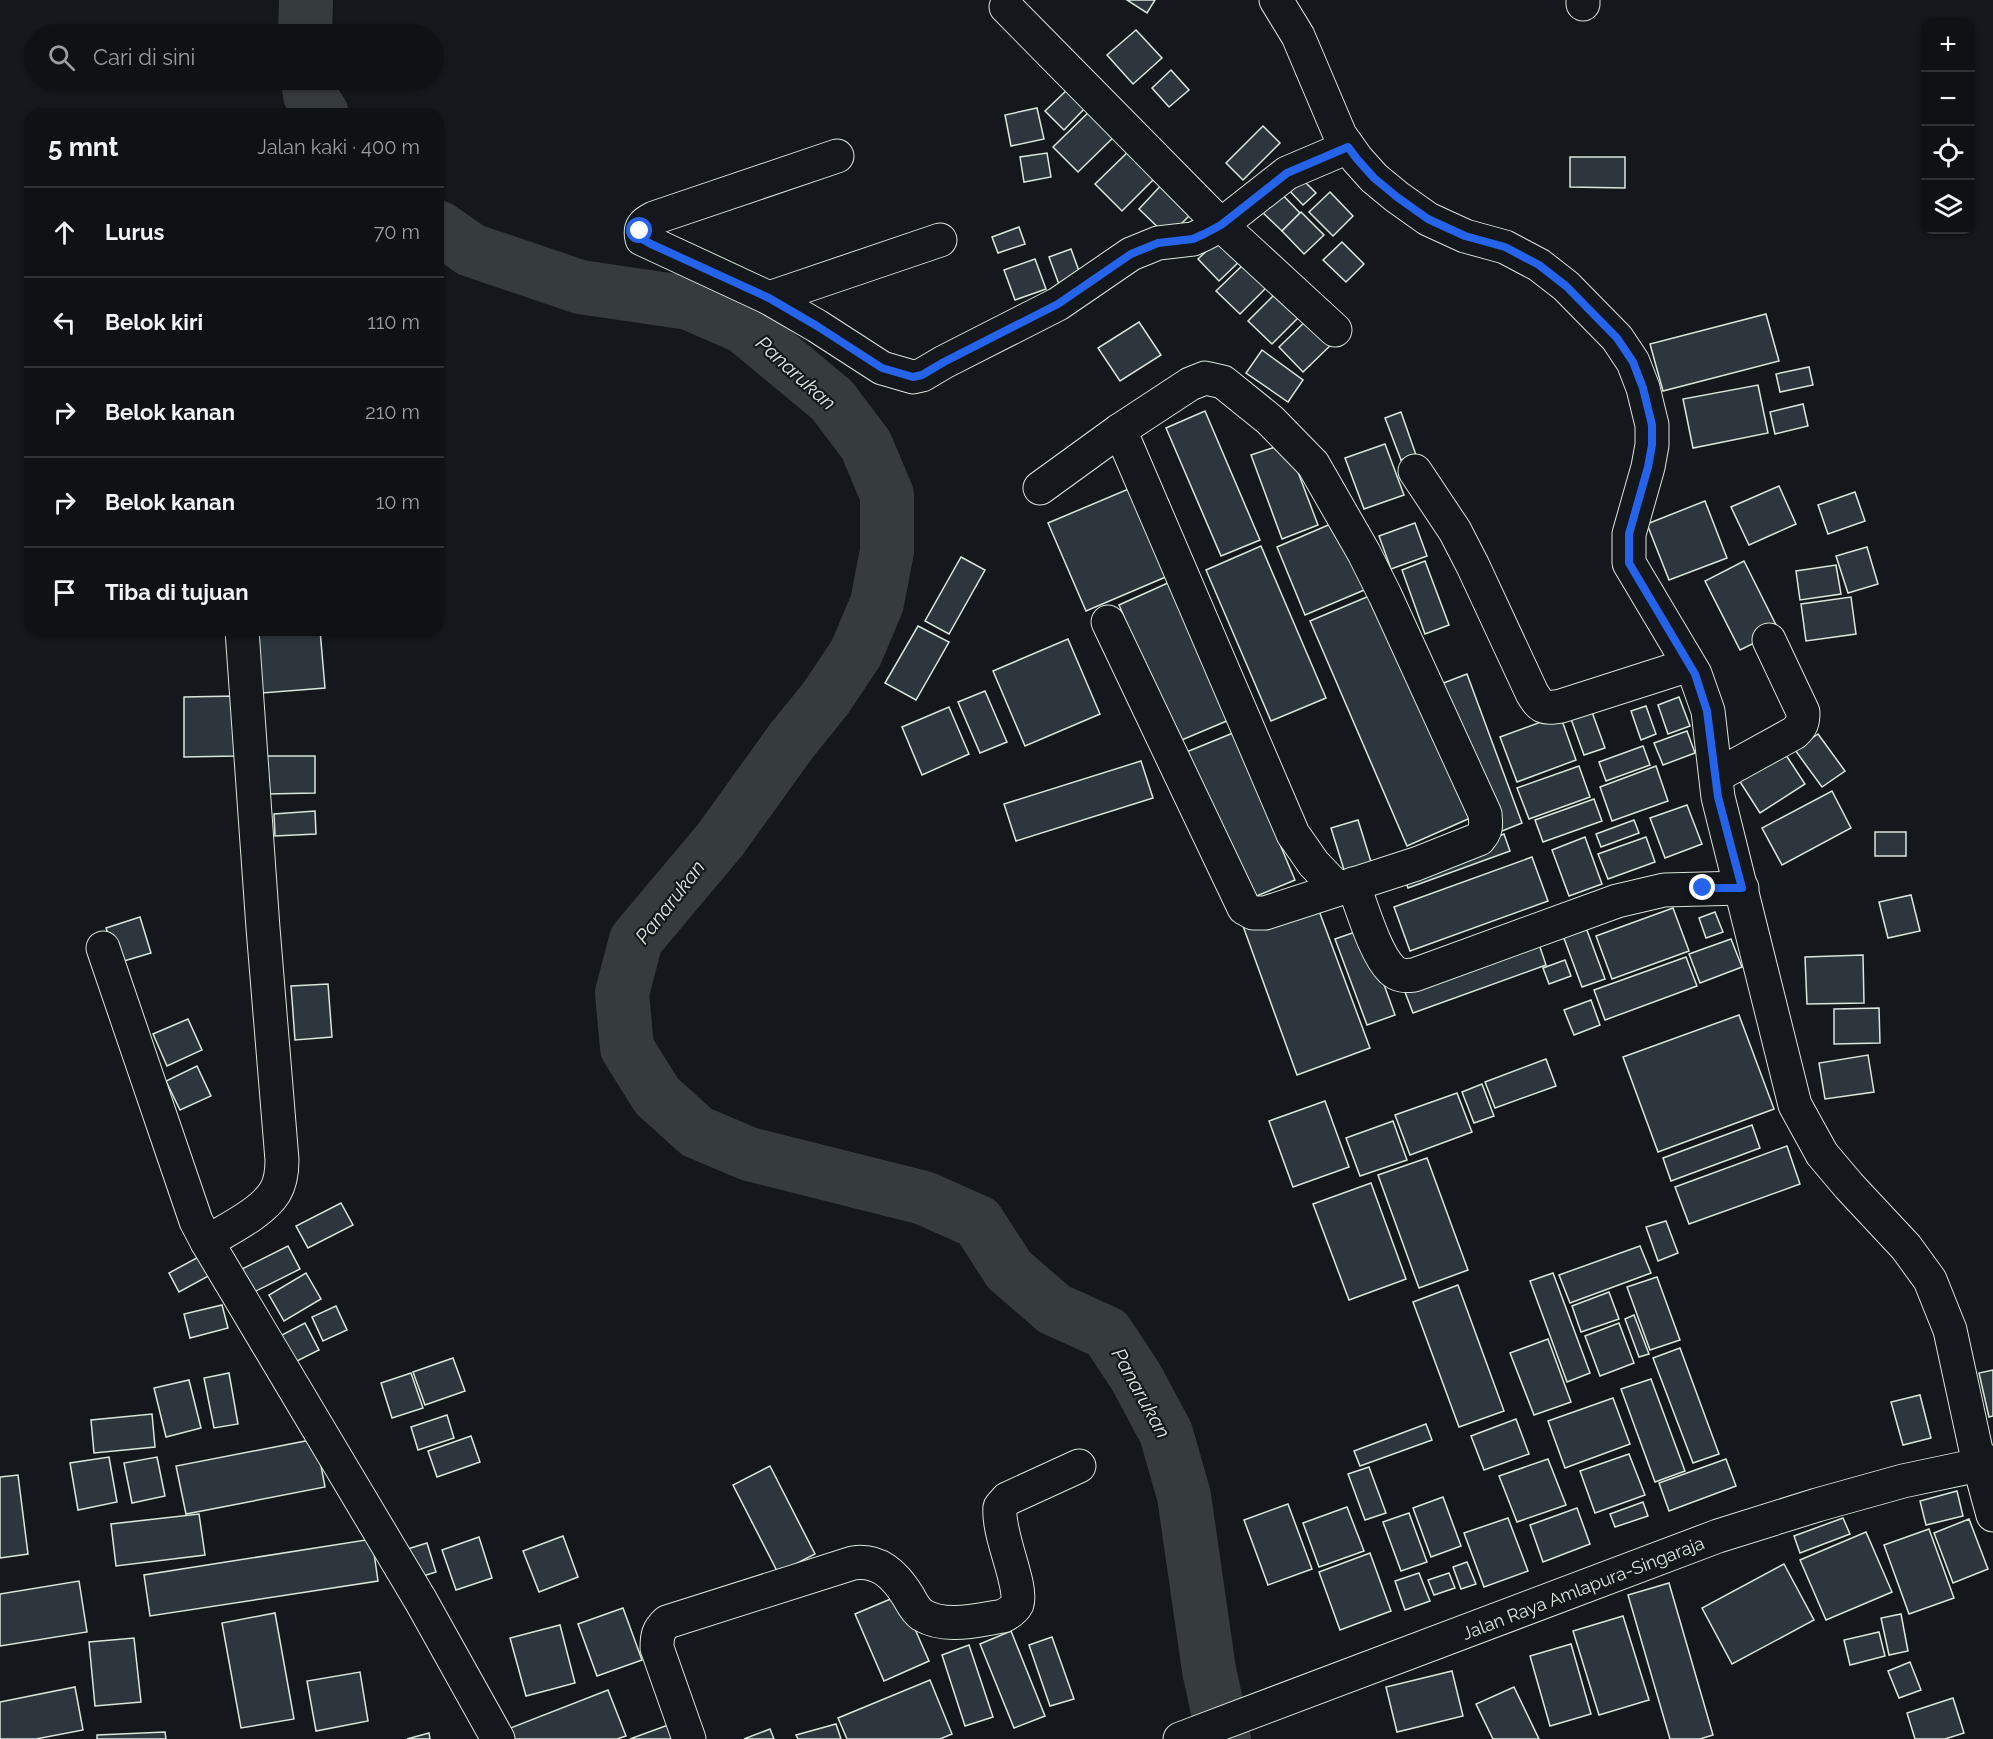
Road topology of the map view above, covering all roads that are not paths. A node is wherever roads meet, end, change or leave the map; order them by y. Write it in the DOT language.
graph roads {
  1 [pos="1276,0"];
  2 [pos="1006,7"];
  3 [pos="1348,147"];
  4 [pos="837,156"];
  5 [pos="1221,225"];
  6 [pos="940,240"];
  7 [pos="769,298"];
  8 [pos="1335,330"];
  9 [pos="1120,430"];
  10 [pos="1415,471"];
  11 [pos="1040,488"];
  12 [pos="1108,622"];
  13 [pos="242,636"];
  14 [pos="1769,640"];
  15 [pos="1689,665"];
  16 [pos="1716,776"];
  17 [pos="1346,887"];
  18 [pos="1742,888"];
  19 [pos="103,948"];
  20 [pos="207,1242"];
  21 [pos="1986,1463"];
  22 [pos="1079,1466"];
  23 [pos="1993,1515"];
  24 [pos="498,1739"];
  25 [pos="689,1739"];
  26 [pos="1180,1739"];
  1 -- 3 [label="main road"];
  2 -- 5 [label="main road"];
  3 -- 5 [label="main road"];
  3 -- 15 [label="main road"];
  4 -- 7 [label="main road"];
  5 -- 7 [label="main road"];
  5 -- 8 [label="main road"];
  6 -- 7 [label="main road"];
  9 -- 11 [label="main road"];
  9 -- 17 [label="main road"];
  9 -- 17 [label="main road"];
  10 -- 15 [label="main road"];
  12 -- 17 [label="main road"];
  13 -- 20 [label="main road"];
  14 -- 16 [label="main road"];
  15 -- 16 [label="main road"];
  16 -- 18 [label="main road"];
  17 -- 18 [label="main road"];
  18 -- 21 [label="main road"];
  19 -- 20 [label="main road"];
  20 -- 24 [label="main road"];
  21 -- 23 [label="main road"];
  21 -- 26 [label="main road, Jalan Raya Amlapura-Singaraja"];
  22 -- 25 [label="main road"];
}
